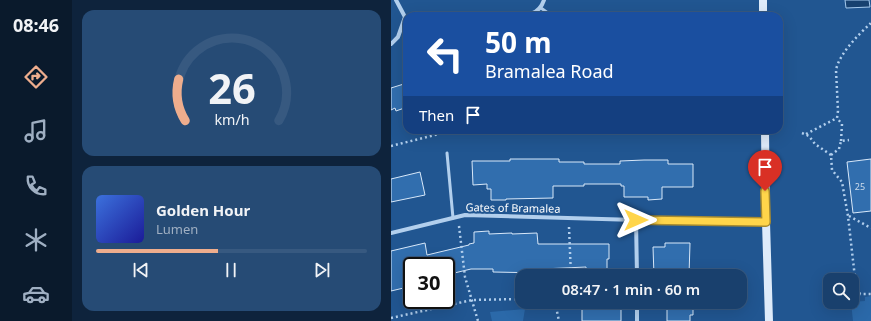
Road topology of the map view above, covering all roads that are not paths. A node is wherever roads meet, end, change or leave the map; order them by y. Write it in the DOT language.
graph roads {
  1 [pos="396,0"];
  2 [pos="544,0"];
  3 [pos="763,0"];
  4 [pos="541,8"];
  5 [pos="403,12"];
  6 [pos="535,12"];
  7 [pos="546,12"];
  8 [pos="763,12"];
  9 [pos="403,25"];
  10 [pos="391,44"];
  11 [pos="765,134"];
  12 [pos="447,153"];
  13 [pos="453,218"];
  14 [pos="636,220"];
  15 [pos="766,222"];
  16 [pos="391,233"];
  17 [pos="637,269"];
  18 [pos="637,309"];
  19 [pos="637,321"];
  20 [pos="769,321"];
  1 -- 5 [label="street"];
  2 -- 4 [label="street"];
  3 -- 8 [label="main road"];
  4 -- 6 [label="street"];
  4 -- 7 [label="lane"];
  9 -- 10 [label="street"];
  11 -- 15 [label="main road"];
  12 -- 13 [label="lane"];
  13 -- 14 [label="street, Gates of Bramalea"];
  13 -- 16 [label="street, Gates of Bramalea"];
  14 -- 15 [label="street, Gates of Bramalea"];
  14 -- 17 [label="street"];
  15 -- 20 [label="main road"];
  18 -- 19 [label="street"];
}
